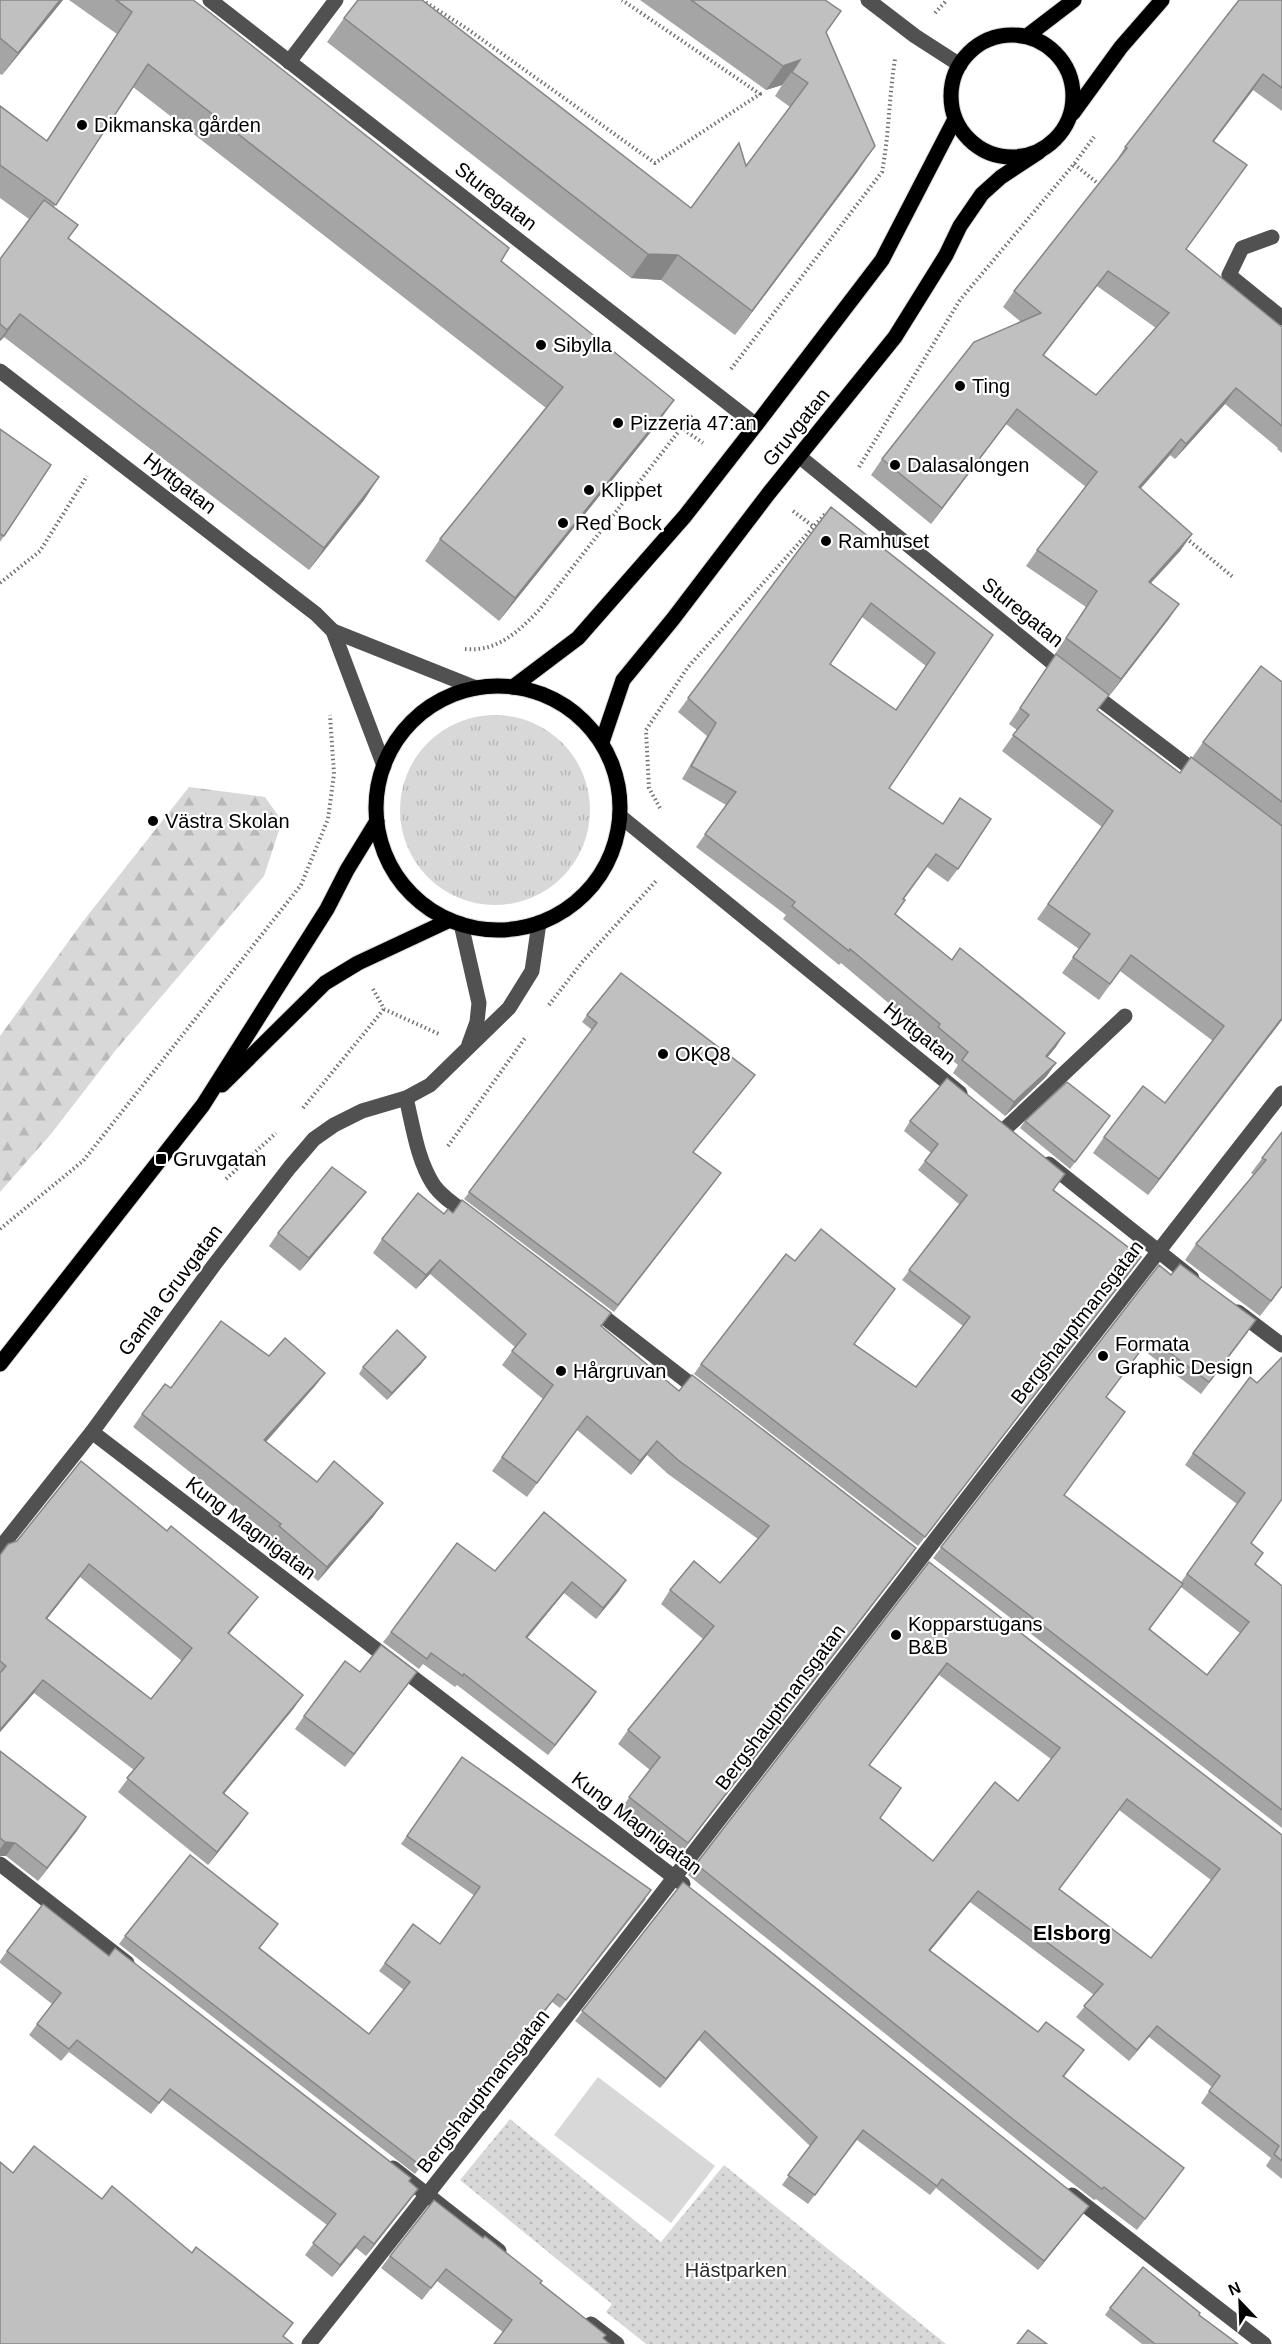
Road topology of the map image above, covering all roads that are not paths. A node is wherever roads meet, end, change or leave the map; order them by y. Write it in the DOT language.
graph roads {
  1 [pos="210,0"];
  2 [pos="336,0"];
  3 [pos="868,0"];
  4 [pos="1074,0"];
  5 [pos="1162,0"];
  6 [pos="1027,36"];
  7 [pos="289,62"];
  8 [pos="960,65"];
  9 [pos="1071,116"];
  10 [pos="955,119"];
  11 [pos="1039,152"];
  12 [pos="1272,237"];
  13 [pos="1282,318"];
  14 [pos="0,370"];
  15 [pos="756,425"];
  16 [pos="800,457"];
  17 [pos="333,631"];
  18 [pos="513,687"];
  19 [pos="476,688"];
  20 [pos="602,742"];
  21 [pos="384,766"];
  22 [pos="1217,788"];
  23 [pos="620,816"];
  24 [pos="377,821"];
  25 [pos="455,922"];
  26 [pos="539,923"];
  27 [pos="1125,1017"];
  28 [pos="468,1047"];
  29 [pos="1282,1093"];
  30 [pos="406,1098"];
  31 [pos="968,1099"];
  32 [pos="203,1105"];
  33 [pos="1005,1129"];
  34 [pos="1041,1158"];
  35 [pos="490,1230"];
  36 [pos="1158,1252"];
  37 [pos="1206,1288"];
  38 [pos="584,1301"];
  39 [pos="1225,1302"];
  40 [pos="1282,1345"];
  41 [pos="0,1364"];
  42 [pos="716,1403"];
  43 [pos="92,1432"];
  44 [pos="0,1548"];
  45 [pos="0,1864"];
  46 [pos="676,1878"];
  47 [pos="694,1893"];
  48 [pos="140,1972"];
  49 [pos="382,2160"];
  50 [pos="1061,2187"];
  51 [pos="428,2195"];
  52 [pos="509,2259"];
  53 [pos="581,2316"];
  54 [pos="309,2344"];
  55 [pos="617,2344"];
  56 [pos="1264,2344"];
  1 -- 7 [label="street, Sturegatan"];
  2 -- 7 [label="street"];
  3 -- 8 [label="street"];
  4 -- 6 [label="main road"];
  5 -- 9 [label="main road"];
  6 -- 8 [label="main road"];
  6 -- 9 [label="main road"];
  7 -- 15 [label="street, Sturegatan"];
  8 -- 10 [label="main road"];
  9 -- 11 [label="main road"];
  10 -- 11 [label="main road"];
  10 -- 15 [label="main road, Gruvgatan"];
  11 -- 16 [label="main road, Gruvgatan"];
  12 -- 13 [label="street"];
  14 -- 17 [label="street, Hyttgatan"];
  15 -- 18 [label="main road, Gruvgatan"];
  16 -- 20 [label="main road, Gruvgatan"];
  16 -- 22 [label="street, Sturegatan"];
  17 -- 19 [label="street, Hyttgatan"];
  17 -- 21 [label="street, Hyttgatan"];
  18 -- 19 [label="main road"];
  18 -- 20 [label="main road"];
  19 -- 21 [label="main road"];
  20 -- 23 [label="main road"];
  21 -- 24 [label="main road"];
  23 -- 26 [label="main road"];
  23 -- 31 [label="street, Hyttgatan"];
  24 -- 25 [label="main road"];
  24 -- 32 [label="main road"];
  25 -- 26 [label="main road"];
  25 -- 28 [label="street"];
  25 -- 32 [label="main road"];
  26 -- 28 [label="street, Gamla Gruvgatan"];
  27 -- 33 [label="street"];
  28 -- 30 [label="street, Gamla Gruvgatan"];
  29 -- 36 [label="street, Bergshauptmansgatan"];
  30 -- 35 [label="street"];
  30 -- 43 [label="street, Gamla Gruvgatan"];
  32 -- 41 [label="main road"];
  34 -- 36 [label="street"];
  36 -- 37 [label="street"];
  36 -- 46 [label="street, Bergshauptmansgatan"];
  38 -- 42 [label="street"];
  39 -- 40 [label="street"];
  43 -- 44 [label="street, Gamla Gruvgatan"];
  43 -- 46 [label="street, Kung Magnigatan"];
  45 -- 48 [label="street"];
  46 -- 47 [label="street, Kung Magnigatan"];
  46 -- 51 [label="street, Bergshauptmansgatan"];
  49 -- 51 [label="street"];
  50 -- 56 [label="street"];
  51 -- 52 [label="street"];
  51 -- 54 [label="street, Bergshauptmansgatan"];
  53 -- 55 [label="street"];
}
